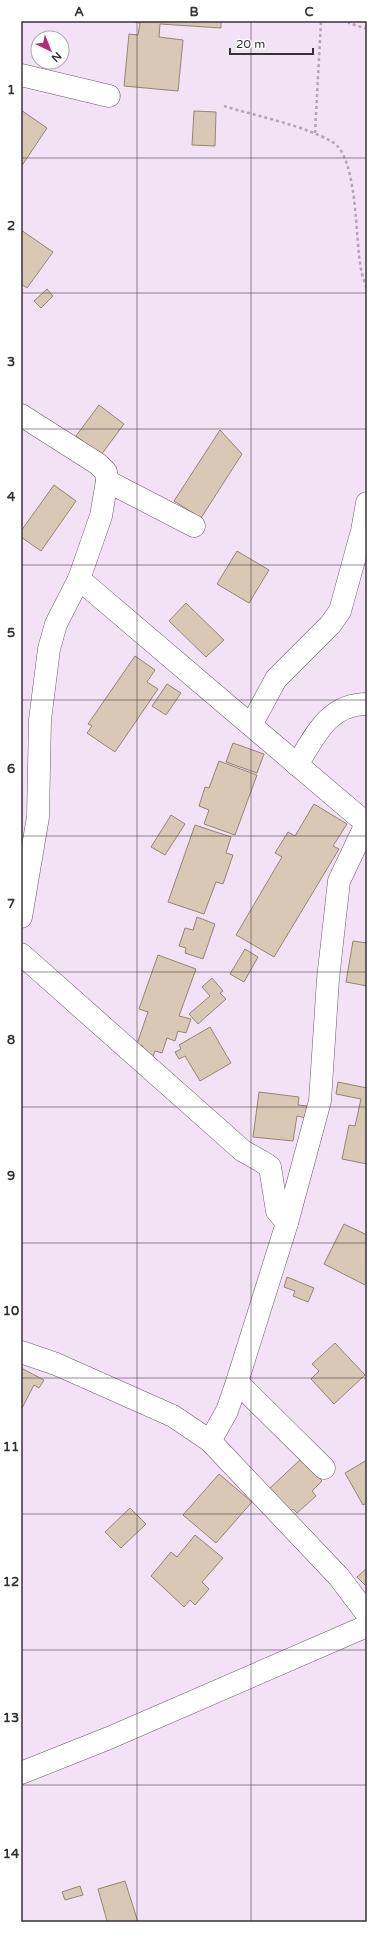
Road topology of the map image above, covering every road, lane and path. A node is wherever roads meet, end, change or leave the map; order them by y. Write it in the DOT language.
graph roads {
  1 [pos="321,21"];
  2 [pos="349,21"];
  3 [pos="367,29"];
  4 [pos="21,75"];
  5 [pos="109,96"];
  6 [pos="224,106"];
  7 [pos="315,133"];
  8 [pos="367,289"];
  9 [pos="21,415"];
  10 [pos="107,481"];
  11 [pos="367,503"];
  12 [pos="194,526"];
  13 [pos="79,578"];
  14 [pos="367,704"];
  15 [pos="251,725"];
  16 [pos="297,765"];
  17 [pos="29,788"];
  18 [pos="367,824"];
  19 [pos="21,917"];
  20 [pos="21,954"];
  21 [pos="288,1223"];
  22 [pos="21,1352"];
  23 [pos="237,1382"];
  24 [pos="210,1440"];
  25 [pos="324,1468"];
  26 [pos="367,1614"];
  27 [pos="367,1626"];
  28 [pos="21,1773"];
  1 -- 7 [label="path"];
  2 -- 3 [label="path"];
  4 -- 5 [label="street"];
  6 -- 7 [label="path"];
  7 -- 8 [label="path"];
  9 -- 10 [label="street"];
  10 -- 12 [label="street"];
  10 -- 13 [label="street"];
  11 -- 15 [label="street"];
  13 -- 15 [label="street"];
  13 -- 17 [label="street"];
  14 -- 16 [label="street"];
  15 -- 16 [label="street"];
  16 -- 18 [label="street"];
  17 -- 19 [label="street"];
  18 -- 21 [label="street"];
  20 -- 21 [label="street"];
  21 -- 23 [label="street"];
  22 -- 24 [label="street"];
  23 -- 24 [label="street"];
  23 -- 25 [label="street"];
  24 -- 26 [label="street"];
  27 -- 28 [label="street"];
}
